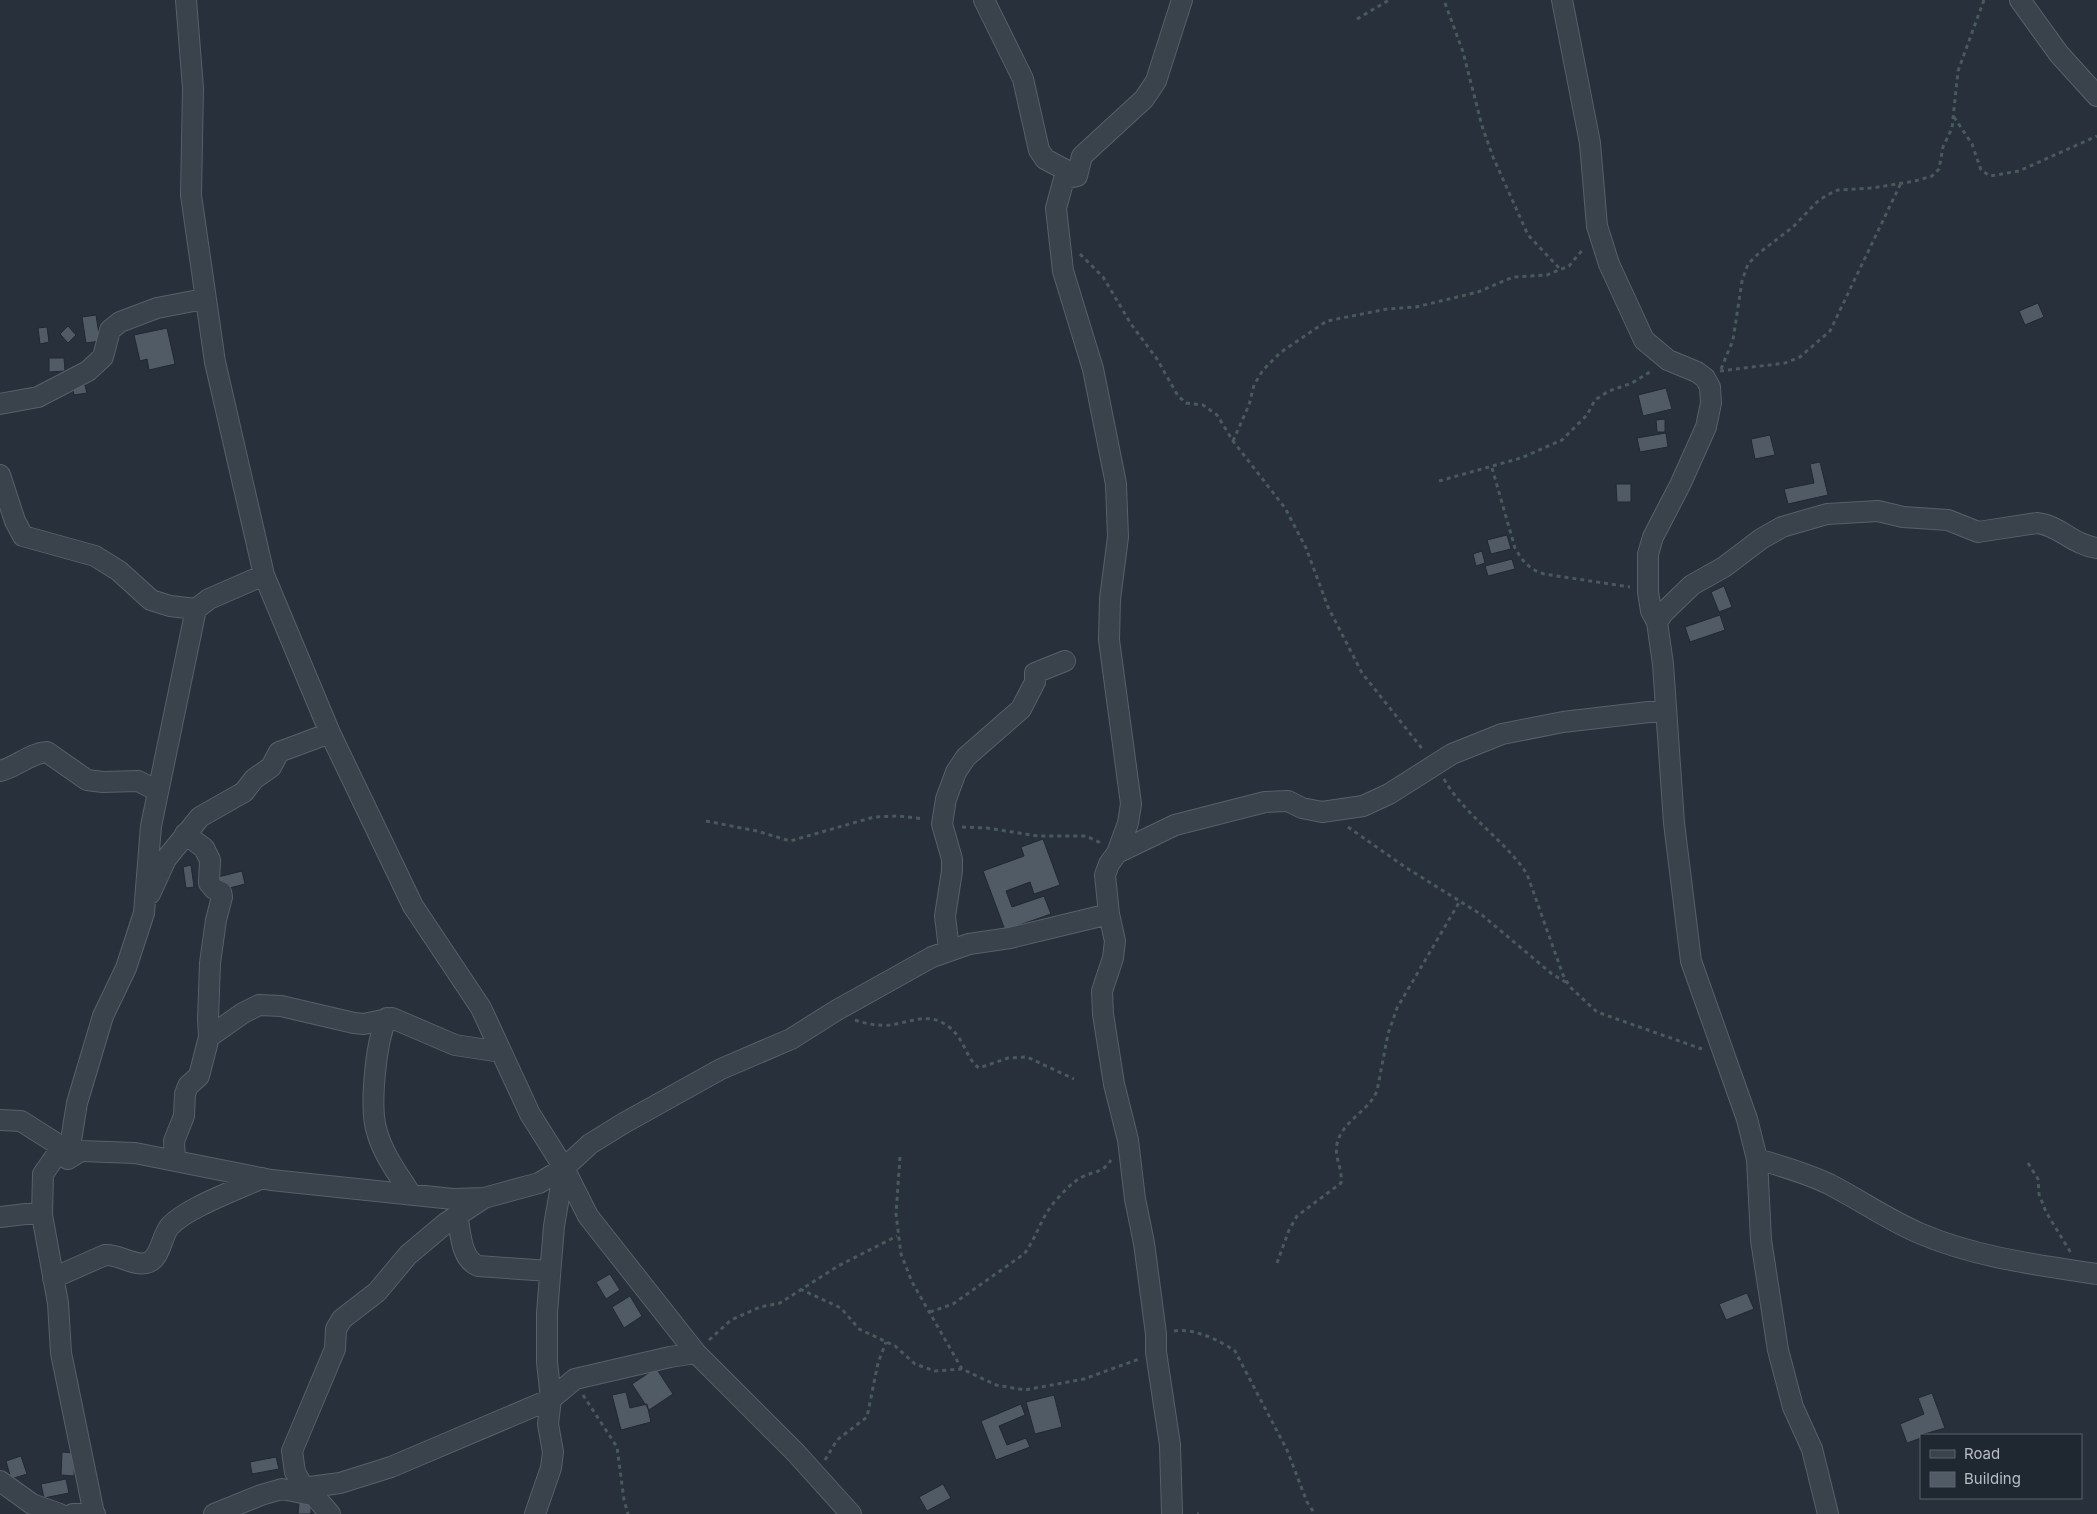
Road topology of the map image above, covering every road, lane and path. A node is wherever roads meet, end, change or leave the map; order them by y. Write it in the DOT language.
graph roads {
  1 [pos="186,0"];
  2 [pos="984,0"];
  3 [pos="1182,0"];
  4 [pos="1389,0"];
  5 [pos="1562,0"];
  6 [pos="1984,0"];
  7 [pos="2020,0"];
  8 [pos="1445,3"];
  9 [pos="1357,18"];
  10 [pos="2097,96"];
  11 [pos="1954,116"];
  12 [pos="2097,136"];
  13 [pos="1077,176"];
  14 [pos="1901,184"];
  15 [pos="1597,226"];
  16 [pos="1058,235"];
  17 [pos="1561,270"];
  18 [pos="204,299"];
  19 [pos="1668,360"];
  20 [pos="1715,379"];
  21 [pos="0,404"];
  22 [pos="1233,441"];
  23 [pos="1492,468"];
  24 [pos="0,475"];
  25 [pos="1438,481"];
  26 [pos="2097,548"];
  27 [pos="264,575"];
  28 [pos="1648,592"];
  29 [pos="196,609"];
  30 [pos="1657,622"];
  31 [pos="1065,661"];
  32 [pos="1666,710"];
  33 [pos="330,733"];
  34 [pos="1435,764"];
  35 [pos="0,771"];
  36 [pos="158,791"];
  37 [pos="1322,812"];
  38 [pos="706,821"];
  39 [pos="942,824"];
  40 [pos="185,834"];
  41 [pos="1117,853"];
  42 [pos="1460,901"];
  43 [pos="144,913"];
  44 [pos="1109,914"];
  45 [pos="949,949"];
  46 [pos="1568,984"];
  47 [pos="837,1010"];
  48 [pos="387,1018"];
  49 [pos="209,1037"];
  50 [pos="501,1052"];
  51 [pos="1727,1062"];
  52 [pos="1074,1078"];
  53 [pos="0,1120"];
  54 [pos="1128,1140"];
  55 [pos="65,1153"];
  56 [pos="900,1157"];
  57 [pos="1758,1159"];
  58 [pos="175,1160"];
  59 [pos="2028,1163"];
  60 [pos="564,1168"];
  61 [pos="262,1178"];
  62 [pos="410,1193"];
  63 [pos="484,1198"];
  64 [pos="42,1212"];
  65 [pos="457,1215"];
  66 [pos="0,1217"];
  67 [pos="897,1236"];
  68 [pos="1277,1263"];
  69 [pos="549,1271"];
  70 [pos="2075,1271"];
  71 [pos="2097,1274"];
  72 [pos="53,1278"];
  73 [pos="800,1289"];
  74 [pos="930,1312"];
  75 [pos="886,1342"];
  76 [pos="1156,1343"];
  77 [pos="696,1353"];
  78 [pos="962,1369"];
  79 [pos="575,1379"];
  80 [pos="551,1399"];
  81 [pos="0,1481"];
  82 [pos="823,1482"];
  83 [pos="308,1490"];
  84 [pos="25,1509"];
  85 [pos="60,1514"];
  86 [pos="73,1514"];
  87 [pos="81,1514"];
  88 [pos="94,1514"];
  89 [pos="214,1514"];
  90 [pos="330,1514"];
  91 [pos="535,1514"];
  92 [pos="628,1514"];
  93 [pos="851,1514"];
  94 [pos="1172,1514"];
  95 [pos="1315,1514"];
  96 [pos="1828,1514"];
  1 -- 18 [label="street"];
  2 -- 13 [label="street"];
  3 -- 13 [label="street"];
  4 -- 9 [label="path"];
  5 -- 15 [label="street"];
  6 -- 11 [label="path"];
  7 -- 10 [label="street"];
  8 -- 17 [label="path"];
  11 -- 12 [label="path"];
  11 -- 14 [label="path"];
  13 -- 16 [label="street"];
  14 -- 20 [label="path"];
  14 -- 20 [label="path"];
  15 -- 17 [label="path"];
  15 -- 19 [label="street"];
  16 -- 22 [label="path"];
  16 -- 41 [label="street"];
  17 -- 22 [label="path"];
  18 -- 21 [label="street"];
  18 -- 27 [label="street"];
  19 -- 20 [label="street"];
  19 -- 23 [label="path"];
  20 -- 28 [label="street"];
  22 -- 34 [label="path"];
  23 -- 25 [label="path"];
  23 -- 28 [label="path"];
  24 -- 29 [label="street"];
  26 -- 30 [label="street"];
  27 -- 29 [label="street"];
  27 -- 33 [label="street"];
  28 -- 30 [label="street"];
  29 -- 36 [label="street"];
  30 -- 32 [label="street"];
  31 -- 39 [label="street"];
  32 -- 34 [label="street"];
  32 -- 51 [label="street"];
  33 -- 40 [label="street"];
  33 -- 50 [label="street"];
  34 -- 37 [label="street"];
  34 -- 46 [label="path"];
  35 -- 36 [label="street"];
  36 -- 43 [label="street"];
  37 -- 41 [label="street"];
  37 -- 42 [label="path"];
  38 -- 39 [label="path"];
  39 -- 41 [label="path"];
  39 -- 45 [label="street"];
  40 -- 43 [label="street"];
  40 -- 49 [label="street"];
  41 -- 44 [label="street"];
  42 -- 46 [label="path"];
  42 -- 68 [label="path"];
  43 -- 55 [label="street"];
  44 -- 45 [label="street"];
  44 -- 54 [label="street"];
  45 -- 47 [label="street"];
  46 -- 51 [label="path"];
  47 -- 52 [label="path"];
  47 -- 60 [label="street"];
  48 -- 49 [label="street"];
  48 -- 50 [label="street"];
  48 -- 62 [label="street"];
  49 -- 58 [label="street"];
  50 -- 60 [label="street"];
  51 -- 57 [label="street"];
  53 -- 55 [label="street"];
  54 -- 74 [label="path"];
  54 -- 76 [label="street"];
  55 -- 58 [label="street"];
  55 -- 64 [label="street"];
  56 -- 67 [label="path"];
  57 -- 70 [label="street"];
  57 -- 96 [label="street"];
  58 -- 61 [label="street"];
  59 -- 70 [label="path"];
  60 -- 63 [label="street"];
  60 -- 69 [label="street"];
  60 -- 77 [label="street"];
  61 -- 62 [label="street"];
  61 -- 72 [label="street"];
  62 -- 63 [label="street"];
  63 -- 65 [label="street"];
  64 -- 66 [label="street"];
  64 -- 72 [label="street"];
  65 -- 69 [label="street"];
  65 -- 83 [label="street"];
  67 -- 73 [label="path"];
  67 -- 74 [label="path"];
  69 -- 80 [label="street"];
  70 -- 71 [label="street"];
  72 -- 88 [label="street"];
  73 -- 75 [label="path"];
  73 -- 77 [label="path"];
  74 -- 78 [label="path"];
  75 -- 78 [label="path"];
  75 -- 82 [label="path"];
  76 -- 78 [label="path"];
  76 -- 94 [label="street"];
  76 -- 95 [label="path"];
  77 -- 79 [label="street"];
  77 -- 82 [label="street"];
  79 -- 80 [label="street"];
  79 -- 92 [label="path"];
  80 -- 83 [label="street"];
  80 -- 91 [label="street"];
  81 -- 84 [label="street"];
  82 -- 93 [label="street"];
  83 -- 89 [label="street"];
  83 -- 90 [label="street"];
  84 -- 85 [label="street"];
  86 -- 87 [label="street"];
  87 -- 88 [label="street"];
}
